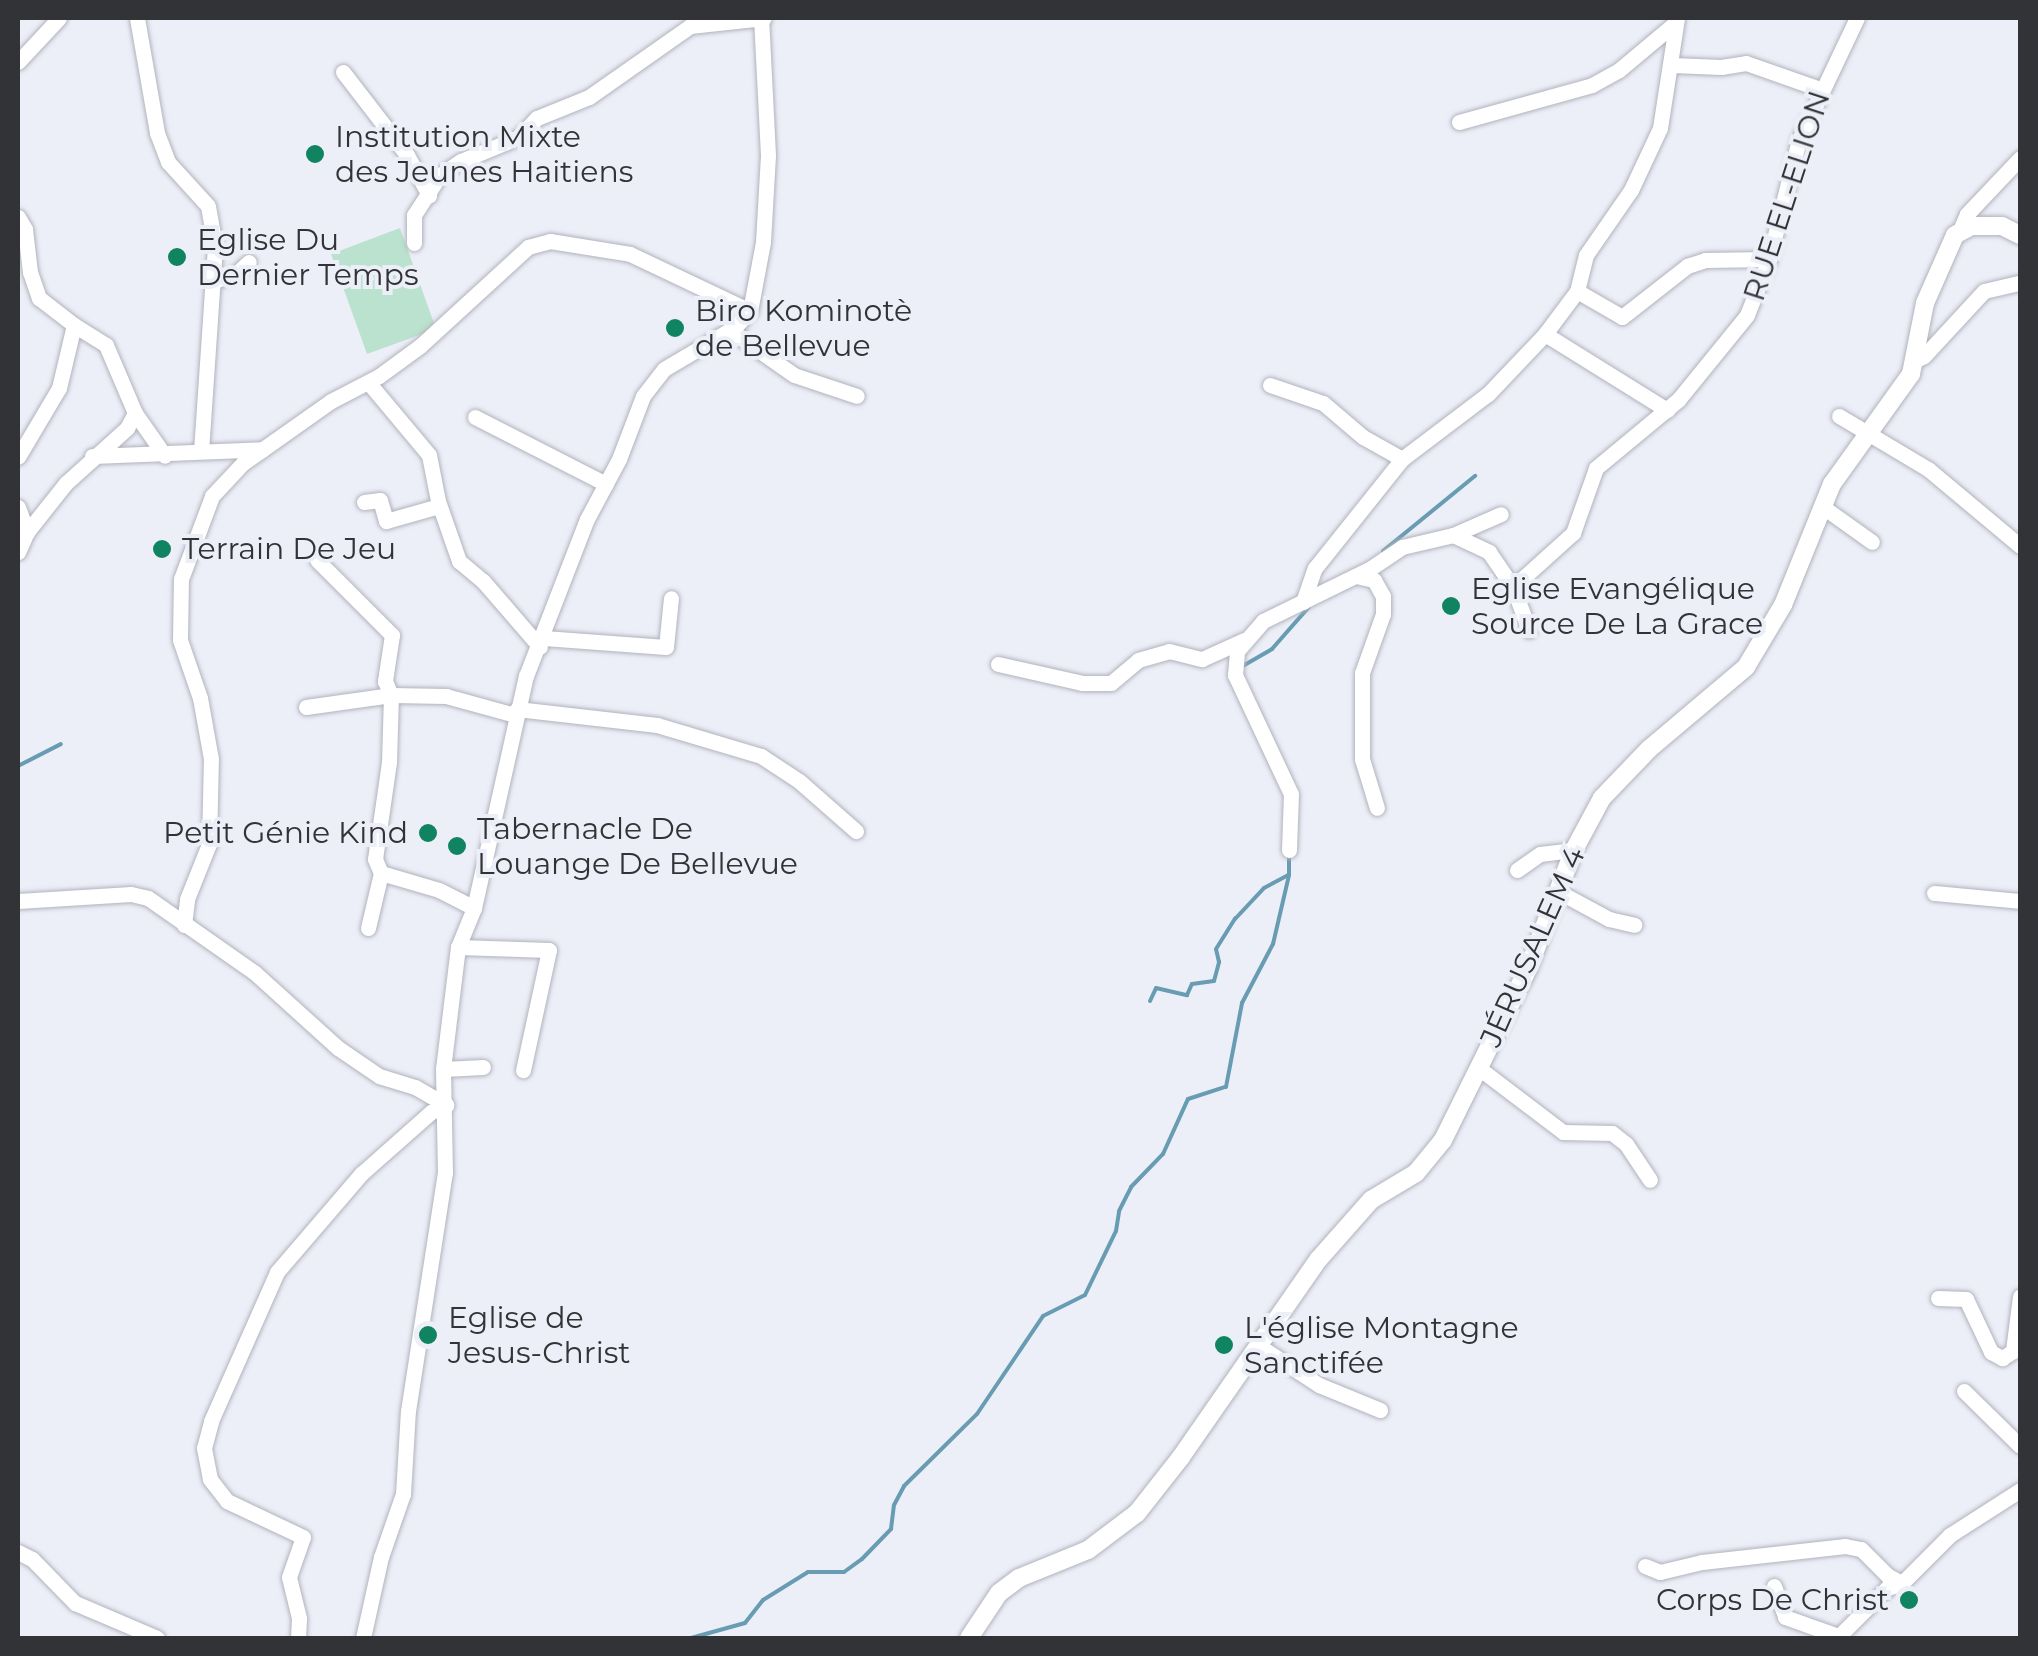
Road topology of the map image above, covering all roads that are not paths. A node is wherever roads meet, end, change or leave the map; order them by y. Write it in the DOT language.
graph roads {
  1 [pos="59,18"];
  2 [pos="137,18"];
  3 [pos="763,18"];
  4 [pos="1858,18"];
  5 [pos="1676,21"];
  6 [pos="18,62"];
  7 [pos="1672,65"];
  8 [pos="343,72"];
  9 [pos="1820,89"];
  10 [pos="1459,122"];
  11 [pos="2020,158"];
  12 [pos="429,194"];
  13 [pos="18,218"];
  14 [pos="1961,228"];
  15 [pos="2020,235"];
  16 [pos="414,243"];
  17 [pos="1769,260"];
  18 [pos="249,262"];
  19 [pos="214,282"];
  20 [pos="2020,283"];
  21 [pos="1577,291"];
  22 [pos="750,312"];
  23 [pos="74,325"];
  24 [pos="730,330"];
  25 [pos="1545,334"];
  26 [pos="1914,361"];
  27 [pos="368,382"];
  28 [pos="1270,385"];
  29 [pos="857,396"];
  30 [pos="1667,410"];
  31 [pos="135,412"];
  32 [pos="1839,416"];
  33 [pos="476,417"];
  34 [pos="1870,436"];
  35 [pos="201,449"];
  36 [pos="263,449"];
  37 [pos="92,456"];
  38 [pos="165,456"];
  39 [pos="18,457"];
  40 [pos="1402,459"];
  41 [pos="606,484"];
  42 [pos="364,502"];
  43 [pos="439,506"];
  44 [pos="18,507"];
  45 [pos="1823,508"];
  46 [pos="1501,514"];
  47 [pos="27,532"];
  48 [pos="1454,536"];
  49 [pos="1872,542"];
  50 [pos="2020,546"];
  51 [pos="18,552"];
  52 [pos="317,560"];
  53 [pos="1354,576"];
  54 [pos="1513,587"];
  55 [pos="672,598"];
  56 [pos="1303,602"];
  57 [pos="1529,630"];
  58 [pos="1244,640"];
  59 [pos="542,642"];
  60 [pos="998,664"];
  61 [pos="392,695"];
  62 [pos="306,706"];
  63 [pos="516,712"];
  64 [pos="1376,808"];
  65 [pos="856,831"];
  66 [pos="1289,850"];
  67 [pos="1574,850"];
  68 [pos="1517,870"];
  69 [pos="381,873"];
  70 [pos="1559,892"];
  71 [pos="1934,893"];
  72 [pos="2020,900"];
  73 [pos="18,901"];
  74 [pos="474,908"];
  75 [pos="184,925"];
  76 [pos="1634,925"];
  77 [pos="368,928"];
  78 [pos="458,946"];
  79 [pos="483,1066"];
  80 [pos="442,1069"];
  81 [pos="1480,1069"];
  82 [pos="524,1070"];
  83 [pos="446,1105"];
  84 [pos="1650,1180"];
  85 [pos="2020,1296"];
  86 [pos="1938,1298"];
  87 [pos="1259,1346"];
  88 [pos="1964,1390"];
  89 [pos="1380,1410"];
  90 [pos="2020,1446"];
  91 [pos="2020,1490"];
  92 [pos="18,1552"];
  93 [pos="1645,1566"];
  94 [pos="1902,1583"];
  95 [pos="1774,1586"];
  96 [pos="157,1638"];
  97 [pos="298,1638"];
  98 [pos="363,1638"];
  99 [pos="969,1638"];
  100 [pos="1839,1638"];
  1 -- 6 [label="street"];
  2 -- 19 [label="street"];
  3 -- 12 [label="street"];
  3 -- 22 [label="street"];
  4 -- 9 [label="street, RUE EL-ELION"];
  5 -- 7 [label="street"];
  5 -- 10 [label="street"];
  7 -- 9 [label="street"];
  7 -- 21 [label="street"];
  8 -- 12 [label="street"];
  9 -- 17 [label="street, RUE EL-ELION"];
  11 -- 14 [label="street"];
  12 -- 16 [label="street"];
  13 -- 23 [label="street"];
  14 -- 15 [label="street"];
  14 -- 26 [label="street, JÉRUSALEM 4"];
  17 -- 21 [label="street"];
  17 -- 30 [label="street, RUE EL-ELION"];
  18 -- 19 [label="street"];
  19 -- 35 [label="street"];
  20 -- 26 [label="street"];
  21 -- 25 [label="street"];
  22 -- 24 [label="street"];
  22 -- 27 [label="street"];
  23 -- 31 [label="street"];
  23 -- 39 [label="street"];
  24 -- 29 [label="street"];
  24 -- 41 [label="street"];
  25 -- 30 [label="street"];
  25 -- 40 [label="street"];
  26 -- 34 [label="street, JÉRUSALEM 4"];
  27 -- 36 [label="street"];
  27 -- 43 [label="street"];
  28 -- 40 [label="street"];
  30 -- 54 [label="street, RUE EL-ELION"];
  31 -- 37 [label="street"];
  31 -- 38 [label="street"];
  32 -- 34 [label="street"];
  33 -- 41 [label="street"];
  34 -- 45 [label="street, JÉRUSALEM 4"];
  34 -- 50 [label="street"];
  35 -- 36 [label="street"];
  35 -- 38 [label="street"];
  36 -- 75 [label="street"];
  37 -- 38 [label="street"];
  37 -- 47 [label="street"];
  40 -- 56 [label="street"];
  41 -- 59 [label="street"];
  42 -- 43 [label="street"];
  43 -- 59 [label="street"];
  44 -- 47 [label="street"];
  45 -- 49 [label="street"];
  45 -- 67 [label="street, JÉRUSALEM 4"];
  46 -- 48 [label="street"];
  47 -- 51 [label="street"];
  48 -- 53 [label="street"];
  48 -- 54 [label="street"];
  52 -- 61 [label="street"];
  53 -- 56 [label="street"];
  53 -- 64 [label="street"];
  54 -- 57 [label="street"];
  55 -- 59 [label="street"];
  56 -- 58 [label="street"];
  58 -- 60 [label="street"];
  58 -- 66 [label="street"];
  59 -- 63 [label="street"];
  61 -- 62 [label="street"];
  61 -- 63 [label="street"];
  61 -- 69 [label="street"];
  63 -- 65 [label="street"];
  63 -- 74 [label="street"];
  67 -- 68 [label="street"];
  67 -- 70 [label="street, JÉRUSALEM 4"];
  69 -- 74 [label="street"];
  69 -- 77 [label="street"];
  70 -- 76 [label="street"];
  70 -- 81 [label="street, JÉRUSALEM 4"];
  71 -- 72 [label="street"];
  73 -- 75 [label="street"];
  74 -- 78 [label="street"];
  75 -- 83 [label="street"];
  78 -- 80 [label="street"];
  78 -- 82 [label="street"];
  79 -- 80 [label="street"];
  80 -- 83 [label="street"];
  81 -- 84 [label="street"];
  81 -- 87 [label="street, JÉRUSALEM 4"];
  83 -- 97 [label="street"];
  83 -- 98 [label="street"];
  85 -- 86 [label="street"];
  87 -- 89 [label="street"];
  87 -- 99 [label="street, JÉRUSALEM 4"];
  88 -- 90 [label="street"];
  91 -- 94 [label="street"];
  92 -- 96 [label="street"];
  93 -- 94 [label="street"];
  94 -- 100 [label="street"];
  95 -- 100 [label="street"];
}
